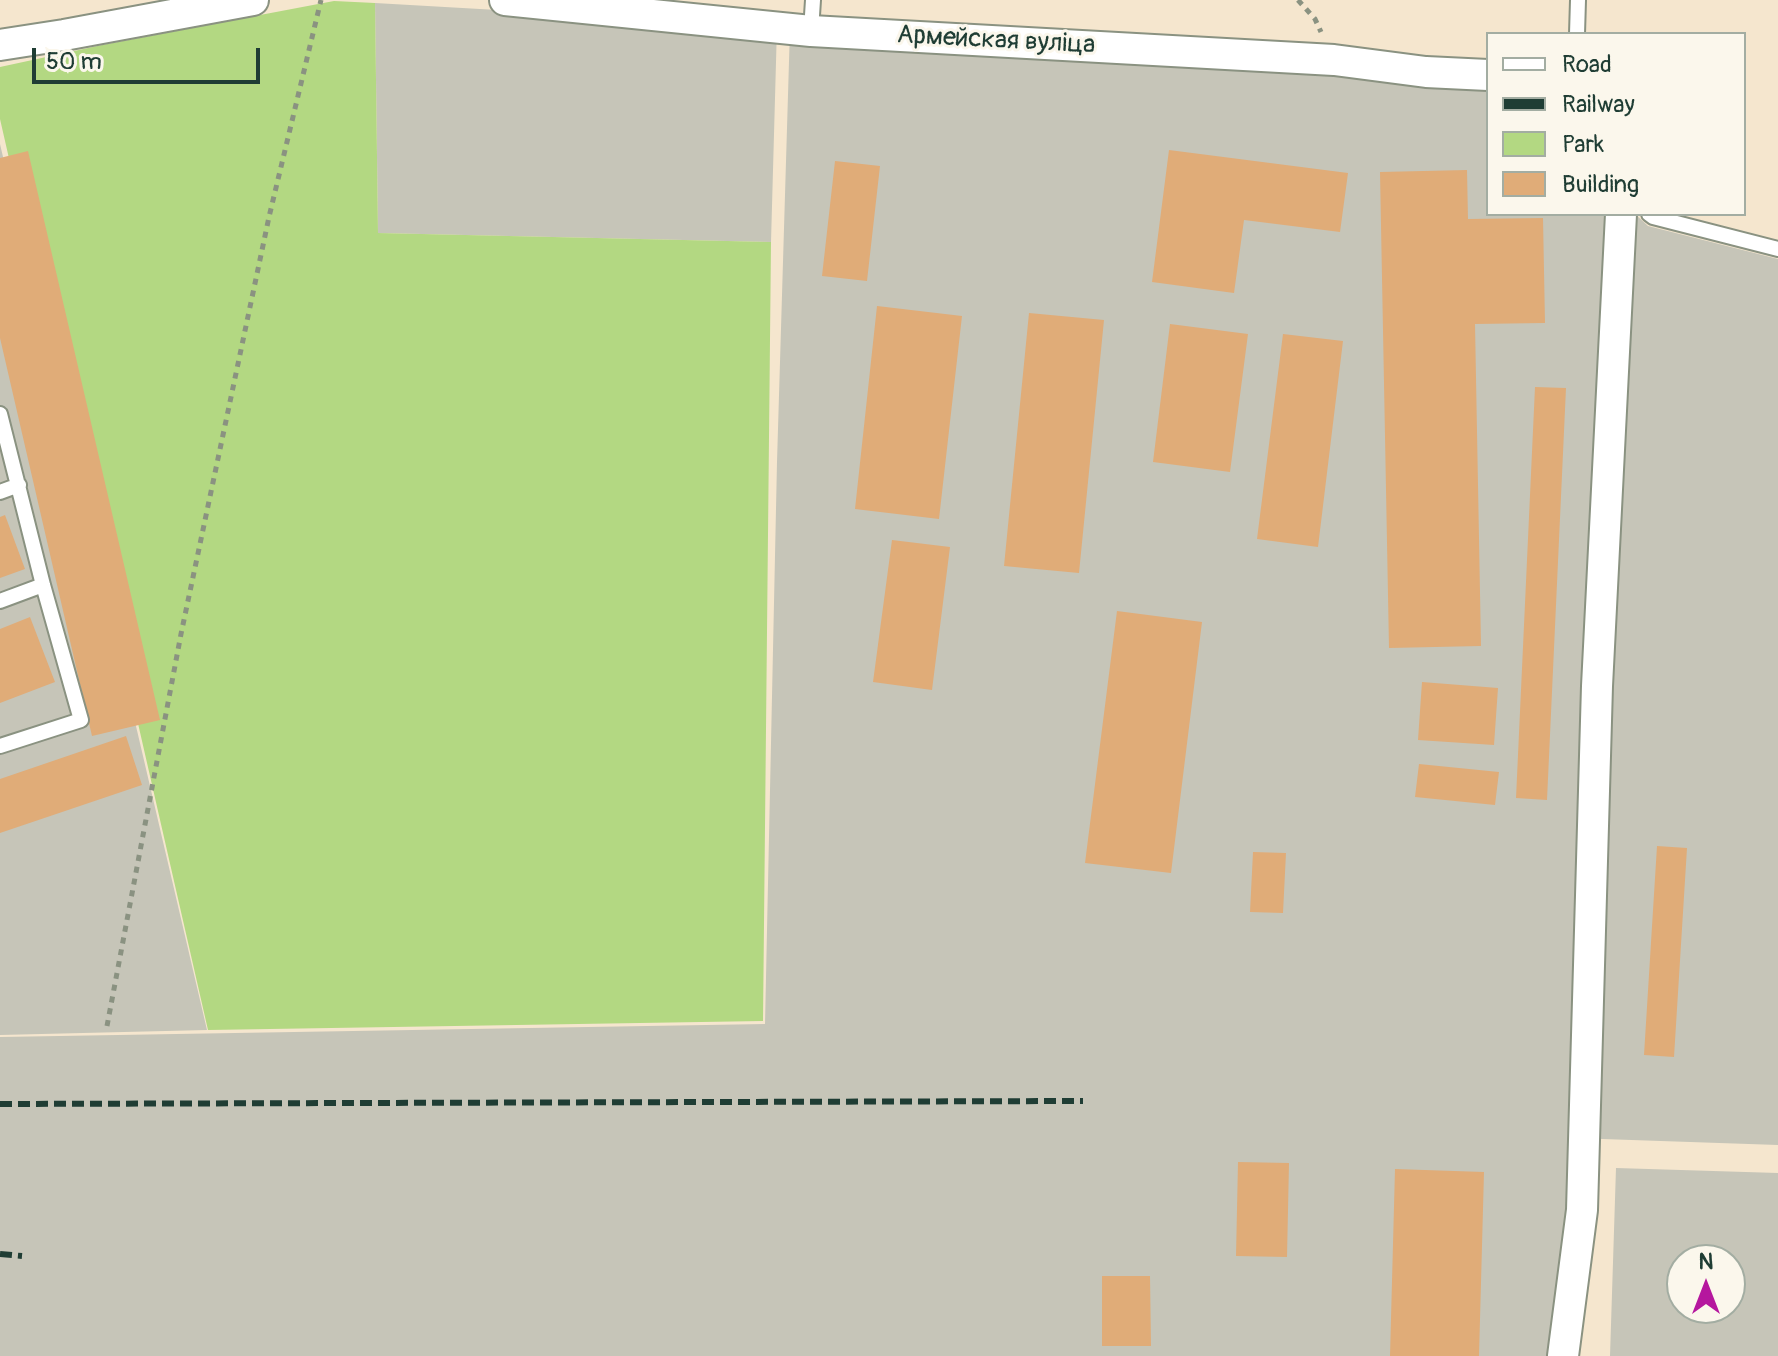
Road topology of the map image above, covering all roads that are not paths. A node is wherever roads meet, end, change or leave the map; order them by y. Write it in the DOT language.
graph roads {
  1 [pos="253,0"];
  2 [pos="505,0"];
  3 [pos="813,0"];
  4 [pos="1578,0"];
  5 [pos="811,31"];
  6 [pos="1577,32"];
  7 [pos="0,45"];
  8 [pos="1486,75"];
  9 [pos="1621,216"];
  10 [pos="1652,216"];
  11 [pos="1778,249"];
  12 [pos="0,414"];
  13 [pos="19,485"];
  14 [pos="0,492"];
  15 [pos="43,585"];
  16 [pos="0,601"];
  17 [pos="0,746"];
  18 [pos="1563,1356"];
  1 -- 7 [label="street"];
  2 -- 5 [label="street, Армейская вуліца"];
  3 -- 5 [label="lane"];
  4 -- 6 [label="lane"];
  5 -- 8 [label="street, Армейская вуліца"];
  9 -- 18 [label="street"];
  10 -- 11 [label="lane"];
  12 -- 13 [label="lane"];
  13 -- 14 [label="lane"];
  13 -- 15 [label="lane"];
  15 -- 16 [label="lane"];
  15 -- 17 [label="lane"];
}
